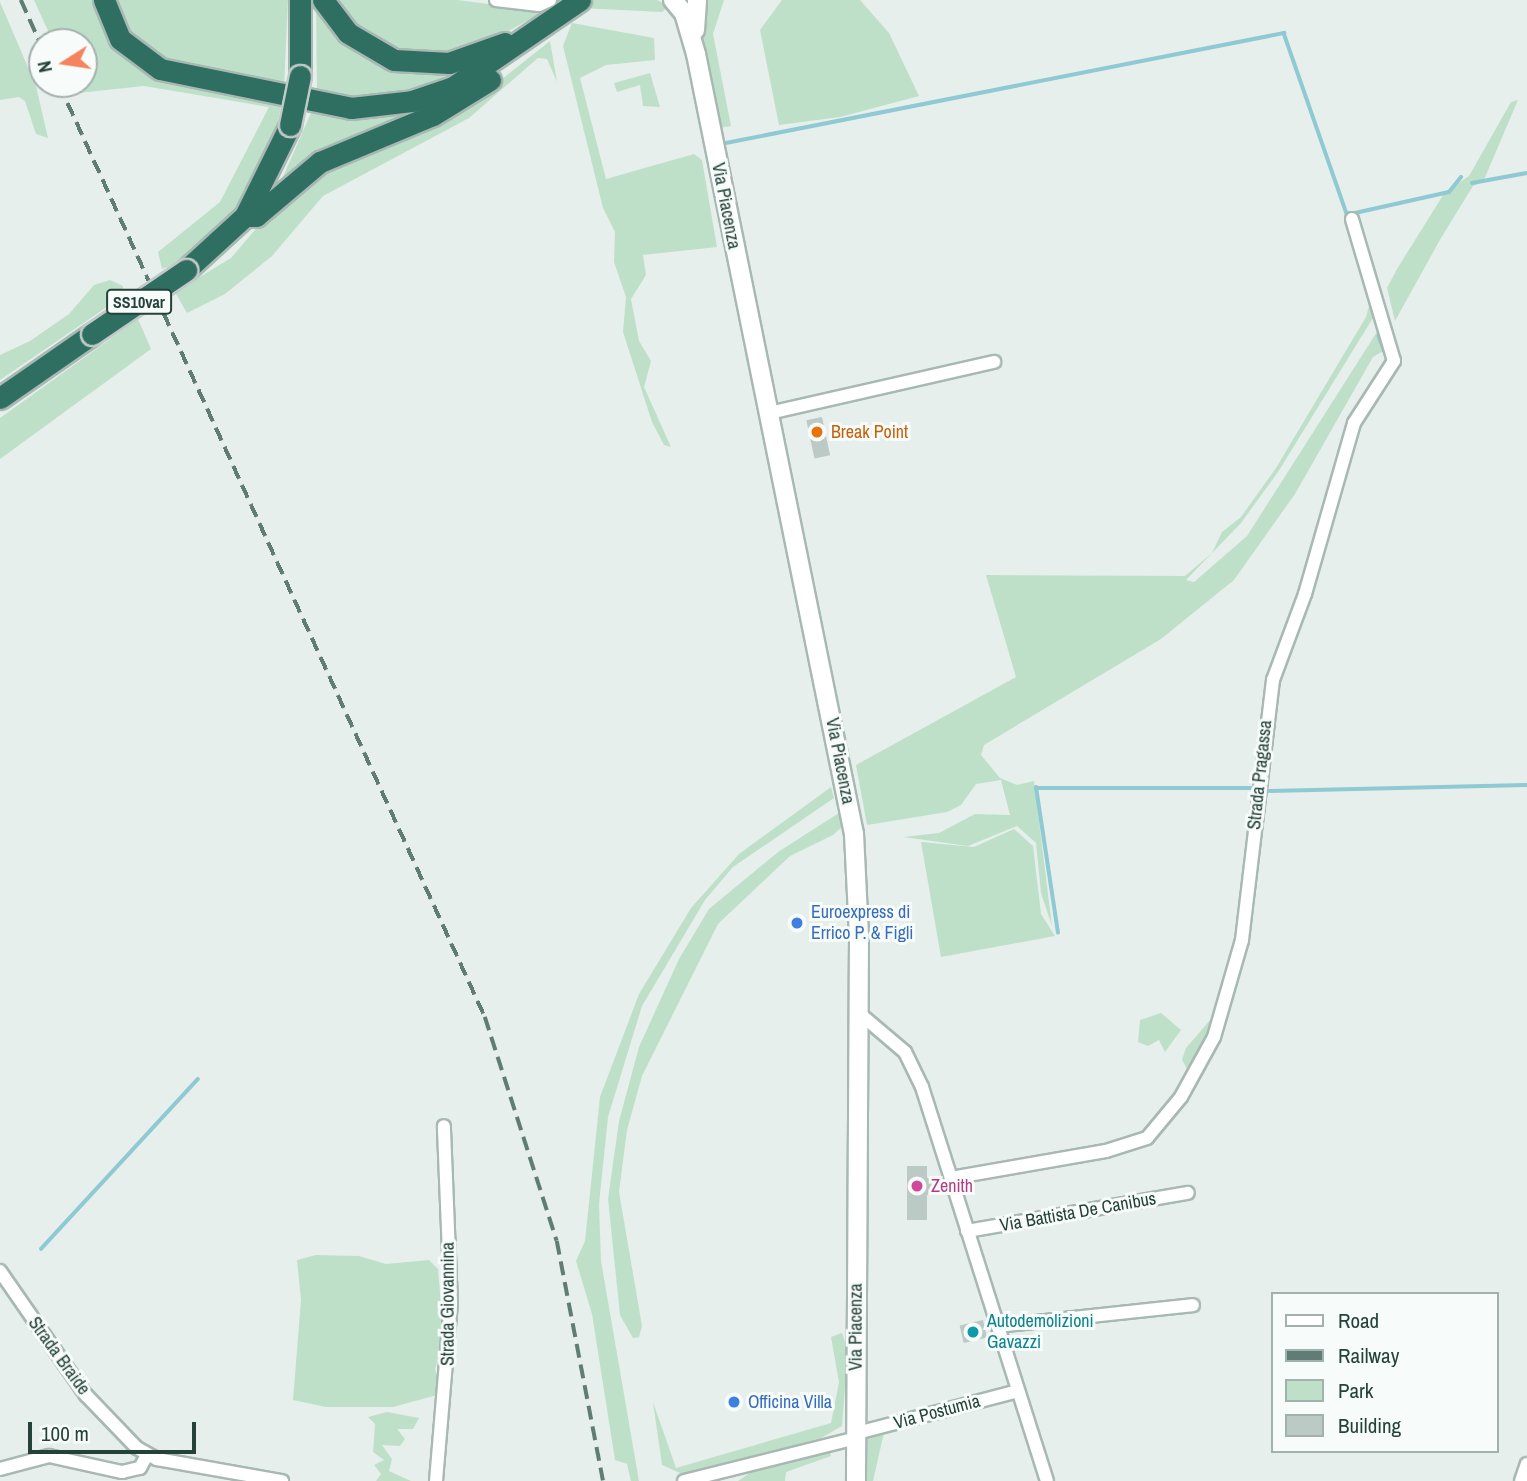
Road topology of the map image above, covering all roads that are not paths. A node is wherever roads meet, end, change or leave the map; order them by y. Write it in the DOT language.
graph roads {
  1 [pos="104,0"];
  2 [pos="292,0"];
  3 [pos="300,0"];
  4 [pos="323,0"];
  5 [pos="496,0"];
  6 [pos="673,0"];
  7 [pos="697,0"];
  8 [pos="571,3"];
  9 [pos="303,26"];
  10 [pos="542,26"];
  11 [pos="696,54"];
  12 [pos="245,216"];
  13 [pos="1352,219"];
  14 [pos="994,362"];
  15 [pos="0,398"];
  16 [pos="769,413"];
  17 [pos="859,1013"];
  18 [pos="444,1126"];
  19 [pos="951,1178"];
  20 [pos="1188,1193"];
  21 [pos="967,1231"];
  22 [pos="0,1272"];
  23 [pos="1193,1305"];
  24 [pos="998,1326"];
  25 [pos="1018,1391"];
  26 [pos="857,1436"];
  27 [pos="147,1455"];
  28 [pos="1527,1464"];
  29 [pos="0,1469"];
  30 [pos="282,1481"];
  31 [pos="436,1481"];
  32 [pos="684,1481"];
  33 [pos="856,1481"];
  34 [pos="1047,1481"];
  35 [pos="1521,1481"];
  1 -- 10 [label="highway"];
  2 -- 9 [label="highway"];
  3 -- 9 [label="highway, SS10var"];
  4 -- 10 [label="highway"];
  5 -- 8 [label="street"];
  6 -- 11 [label="main road, Via Piacenza"];
  7 -- 11 [label="main road, Via Piacenza"];
  8 -- 10 [label="highway"];
  8 -- 12 [label="highway"];
  9 -- 12 [label="highway, SS10var, bridge"];
  11 -- 16 [label="main road, Via Piacenza"];
  12 -- 15 [label="highway, SS10var, bridge"];
  13 -- 19 [label="street, Strada Pragassa"];
  14 -- 16 [label="street"];
  16 -- 17 [label="main road, Via Piacenza"];
  17 -- 19 [label="street"];
  17 -- 26 [label="main road, Via Piacenza"];
  18 -- 31 [label="street, Strada Giovannina"];
  19 -- 21 [label="street"];
  20 -- 21 [label="street, Via Battista De Canibus"];
  21 -- 24 [label="street"];
  22 -- 27 [label="street, Strada Braide"];
  23 -- 24 [label="street"];
  24 -- 25 [label="street"];
  25 -- 26 [label="street, Via Postumia"];
  25 -- 34 [label="street"];
  26 -- 32 [label="street"];
  26 -- 33 [label="main road, Via Piacenza"];
  27 -- 29 [label="street"];
  27 -- 30 [label="street"];
  28 -- 35 [label="street"];
}
